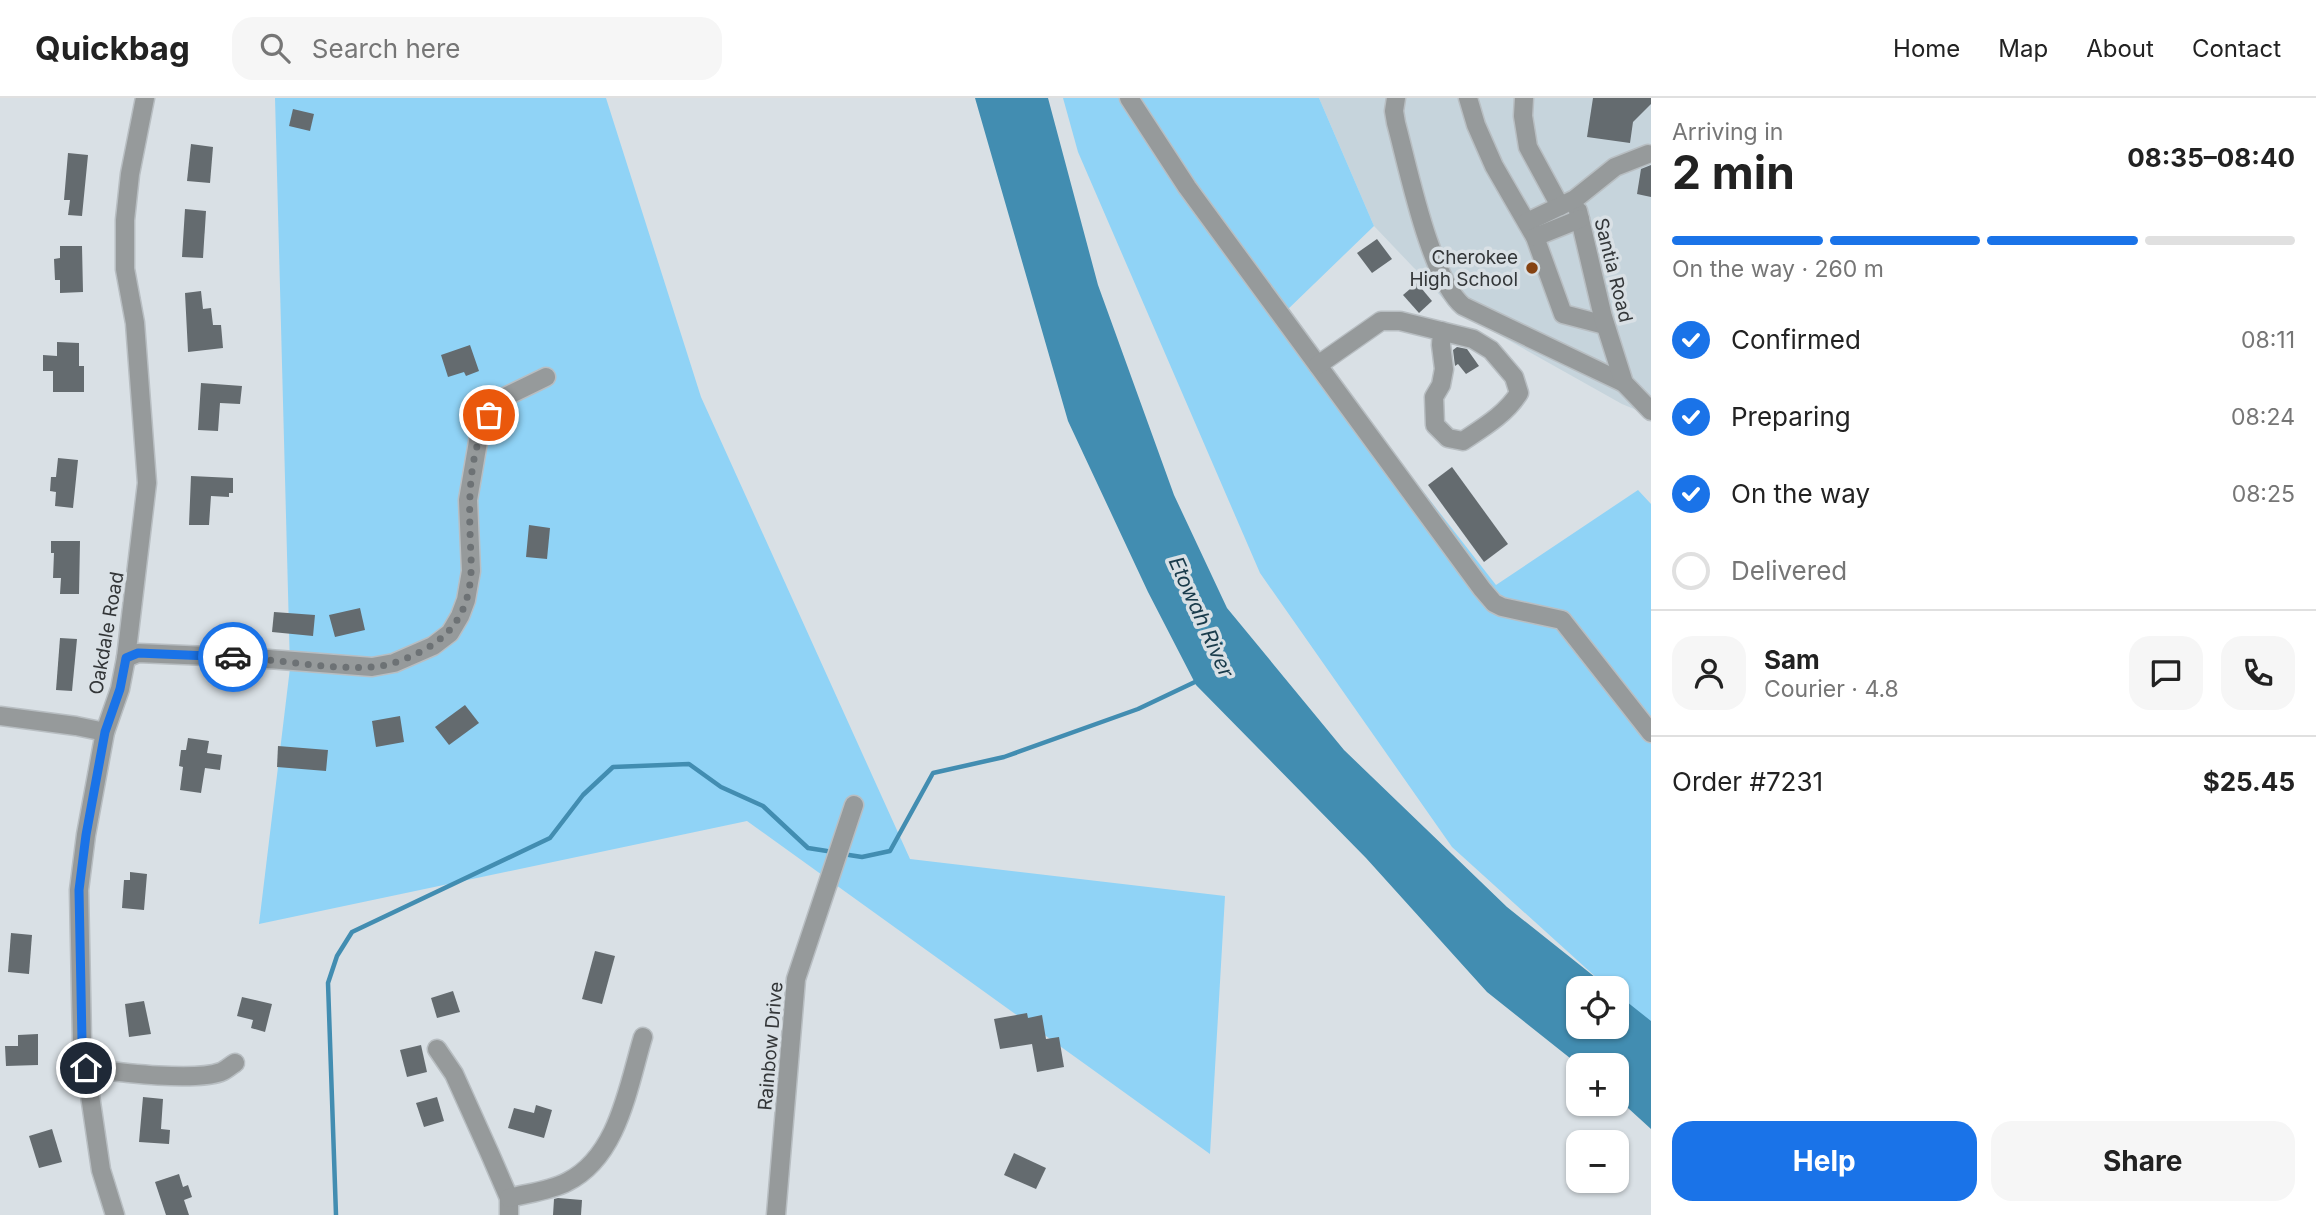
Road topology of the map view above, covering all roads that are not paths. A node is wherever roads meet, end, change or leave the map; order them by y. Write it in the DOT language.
graph roads {
  1 [pos="145,98"];
  2 [pos="1129,98"];
  3 [pos="1396,98"];
  4 [pos="1468,98"];
  5 [pos="1524,98"];
  6 [pos="1648,154"];
  7 [pos="1572,212"];
  8 [pos="1531,229"];
  9 [pos="1605,324"];
  10 [pos="1442,331"];
  11 [pos="1318,365"];
  12 [pos="545,377"];
  13 [pos="1624,383"];
  14 [pos="1651,411"];
  15 [pos="126,658"];
  16 [pos="0,716"];
  17 [pos="105,732"];
  18 [pos="1651,733"];
  19 [pos="854,805"];
  20 [pos="643,1037"];
  21 [pos="437,1049"];
  22 [pos="235,1063"];
  23 [pos="86,1068"];
  24 [pos="509,1206"];
  25 [pos="115,1215"];
  26 [pos="776,1215"];
  1 -- 15 [label="street, Oakdale Road"];
  2 -- 11 [label="street"];
  3 -- 13 [label="street"];
  4 -- 8 [label="street"];
  5 -- 7 [label="street, Santia Road"];
  6 -- 7 [label="street"];
  7 -- 8 [label="street"];
  7 -- 9 [label="street, Santia Road"];
  8 -- 9 [label="street"];
  9 -- 13 [label="street, Santia Road"];
  10 -- 10 [label="street"];
  10 -- 11 [label="street"];
  11 -- 18 [label="street"];
  12 -- 15 [label="street"];
  13 -- 14 [label="street, Santia Road"];
  15 -- 17 [label="street, Oakdale Road"];
  16 -- 17 [label="street"];
  17 -- 23 [label="street, Oakdale Road"];
  19 -- 26 [label="street, Rainbow Drive"];
  20 -- 24 [label="street"];
  21 -- 24 [label="street"];
  22 -- 23 [label="street"];
  23 -- 25 [label="street, Oakdale Road"];
}
